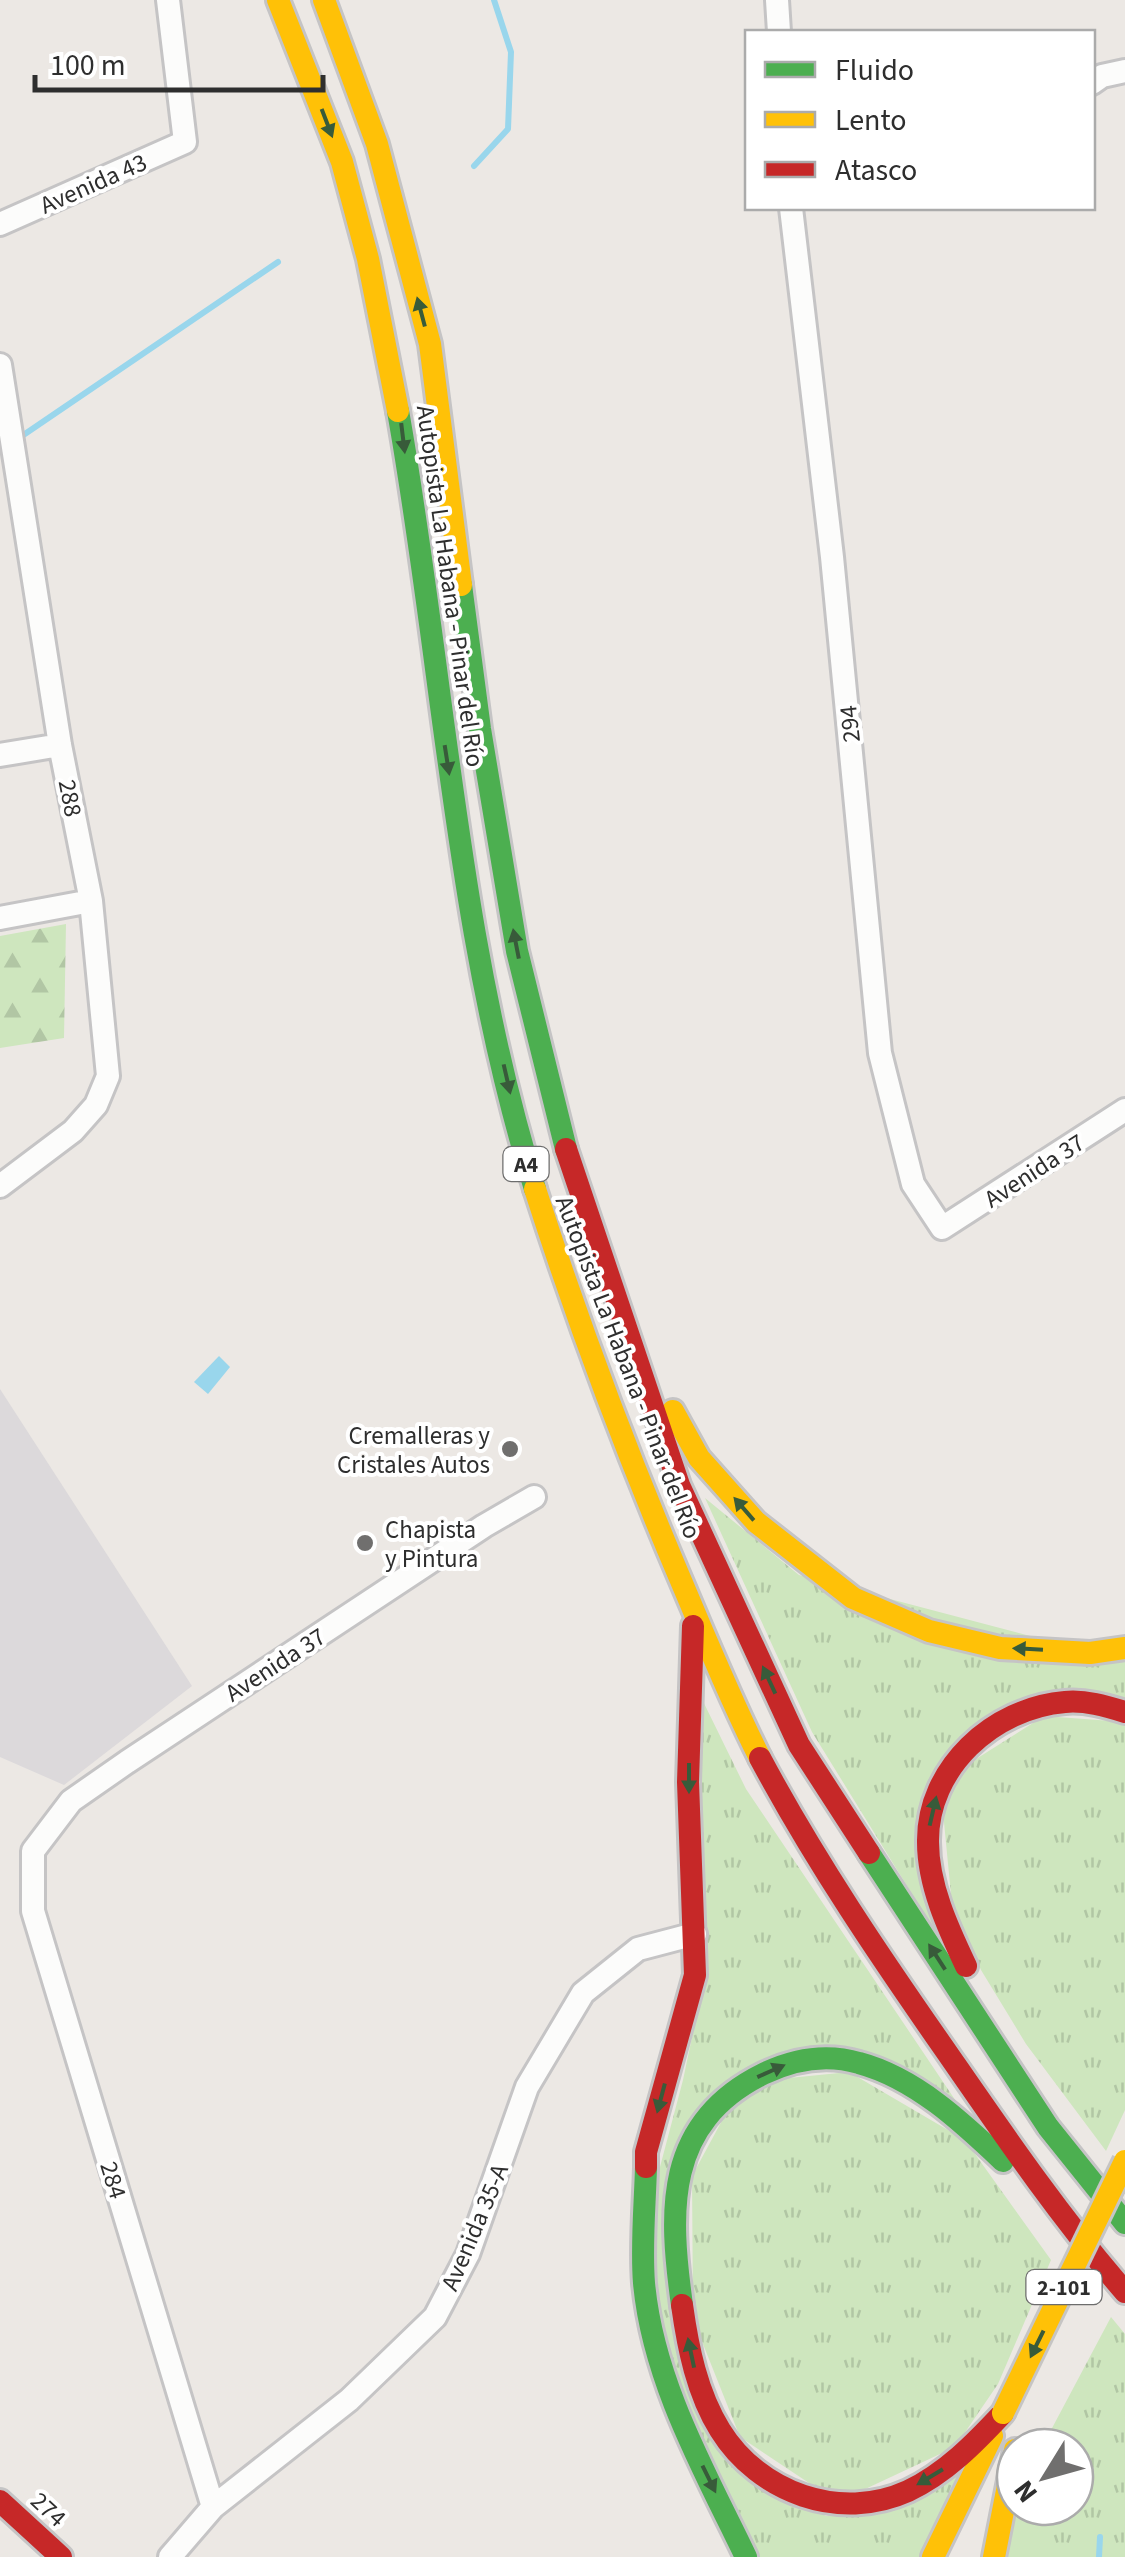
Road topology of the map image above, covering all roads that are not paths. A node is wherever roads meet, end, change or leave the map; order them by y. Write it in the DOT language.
graph roads {
  1 [pos="168,0"];
  2 [pos="278,0"];
  3 [pos="324,0"];
  4 [pos="777,0"];
  5 [pos="779,30"];
  6 [pos="1125,71"];
  7 [pos="1095,80"];
  8 [pos="791,210"];
  9 [pos="0,224"];
  10 [pos="0,365"];
  11 [pos="2,397"];
  12 [pos="19,477"];
  13 [pos="0,492"];
  14 [pos="60,745"];
  15 [pos="0,756"];
  16 [pos="90,902"];
  17 [pos="0,918"];
  18 [pos="1125,1110"];
  19 [pos="574,1179"];
  20 [pos="0,1186"];
  21 [pos="942,1228"];
  22 [pos="534,1497"];
  23 [pos="694,1610"];
  24 [pos="1125,1648"];
  25 [pos="1125,1712"];
  26 [pos="33,1851"];
  27 [pos="695,1934"];
  28 [pos="1048,2127"];
  29 [pos="1125,2161"];
  30 [pos="1125,2213"];
  31 [pos="1066,2221"];
  32 [pos="1125,2223"];
  33 [pos="1125,2292"];
  34 [pos="1013,2414"];
  35 [pos="1014,2427"];
  36 [pos="0,2502"];
  37 [pos="213,2506"];
  38 [pos="997,2527"];
  39 [pos="174,2556"];
  40 [pos="60,2557"];
  41 [pos="746,2557"];
  42 [pos="933,2557"];
  43 [pos="955,2557"];
  44 [pos="994,2557"];
  1 -- 9 [label="street, Avenida 43"];
  2 -- 23 [label="main road, Autopista La Habana - Pinar del Río / A4, one-way"];
  19 -- 3 [label="main road, Autopista La Habana - Pinar del Río / A4, one-way"];
  4 -- 5 [label="street"];
  6 -- 7 [label="street"];
  8 -- 21 [label="street, 294"];
  10 -- 11 [label="street, 288"];
  11 -- 12 [label="street, 288"];
  12 -- 13 [label="street"];
  12 -- 14 [label="street, 288"];
  14 -- 15 [label="street"];
  14 -- 16 [label="street, 288"];
  16 -- 17 [label="street"];
  16 -- 20 [label="street, 288"];
  18 -- 21 [label="street, Avenida 37"];
  24 -- 19 [label="main road, one-way"];
  28 -- 19 [label="main road, Autopista La Habana - Pinar del Río / A4, one-way"];
  22 -- 26 [label="street, Avenida 37"];
  23 -- 27 [label="main road, one-way"];
  23 -- 31 [label="main road, Autopista La Habana - Pinar del Río / A4"];
  28 -- 25 [label="main road, one-way"];
  26 -- 37 [label="street, 284"];
  27 -- 37 [label="street, Avenida 35-A"];
  27 -- 41 [label="main road, one-way"];
  28 -- 32 [label="main road, Autopista La Habana - Pinar del Río / A4"];
  29 -- 34 [label="main road, 2-101, one-way, bridge"];
  30 -- 34 [label="main road, 2-101"];
  31 -- 33 [label="main road, Autopista La Habana - Pinar del Río / A4"];
  34 -- 31 [label="main road, one-way"];
  34 -- 35 [label="main road"];
  34 -- 42 [label="main road, 2-101"];
  34 -- 43 [label="main road, 2-101"];
  36 -- 40 [label="main road, 274"];
  37 -- 39 [label="street, Avenida 35-A"];
  38 -- 44 [label="main road"];
}
